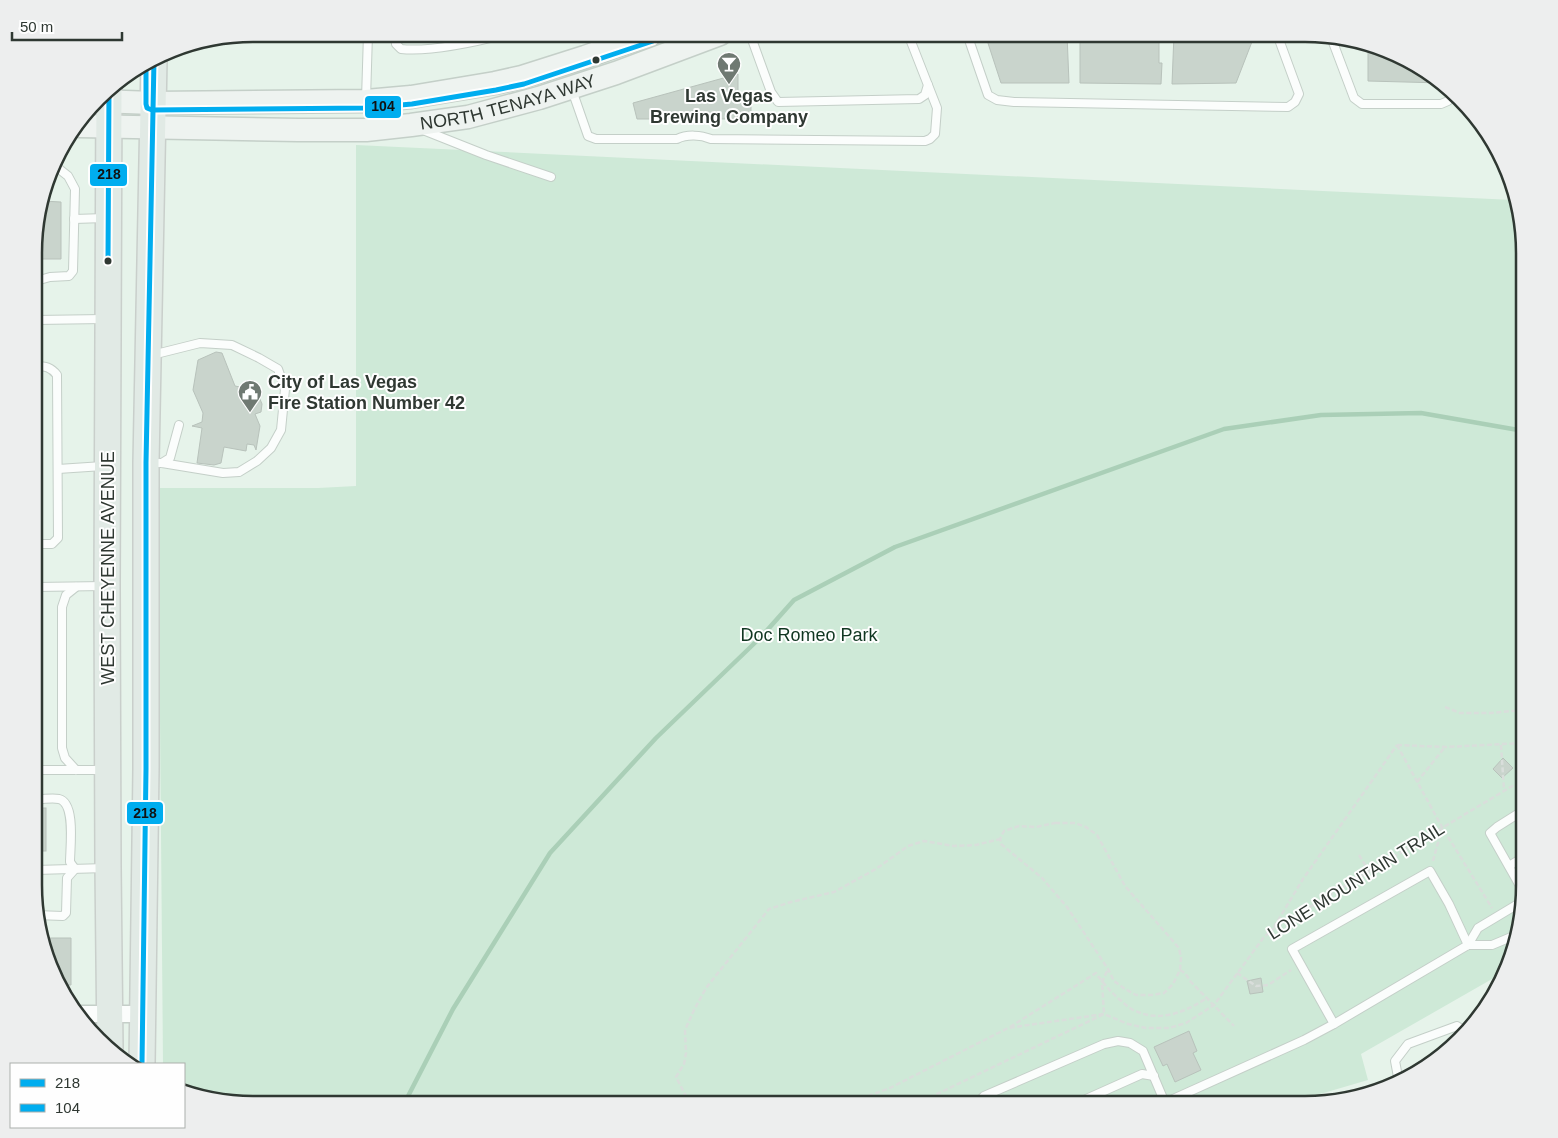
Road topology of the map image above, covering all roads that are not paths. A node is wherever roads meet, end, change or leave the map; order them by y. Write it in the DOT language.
graph roads {
  1 [pos="368,42"];
  2 [pos="396,42"];
  3 [pos="467,42"];
  4 [pos="627,42"];
  5 [pos="698,42"];
  6 [pos="753,42"];
  7 [pos="911,42"];
  8 [pos="969,42"];
  9 [pos="1280,42"];
  10 [pos="1334,44"];
  11 [pos="154,68"];
  12 [pos="928,85"];
  13 [pos="571,88"];
  14 [pos="111,98"];
  15 [pos="1449,100"];
  16 [pos="366,101"];
  17 [pos="106,102"];
  18 [pos="154,103"];
  19 [pos="85,126"];
  20 [pos="109,126"];
  21 [pos="411,126"];
  22 [pos="154,128"];
  23 [pos="60,170"];
  24 [pos="551,177"];
  25 [pos="108,217"];
  26 [pos="74,219"];
  27 [pos="42,279"];
  28 [pos="108,319"];
  29 [pos="42,320"];
  30 [pos="148,356"];
  31 [pos="42,366"];
  32 [pos="179,425"];
  33 [pos="154,463"];
  34 [pos="108,465"];
  35 [pos="58,469"];
  36 [pos="42,544"];
  37 [pos="107,586"];
  38 [pos="42,587"];
  39 [pos="76,587"];
  40 [pos="146,769"];
  41 [pos="42,770"];
  42 [pos="76,770"];
  43 [pos="108,770"];
  44 [pos="42,800"];
  45 [pos="1516,815"];
  46 [pos="1516,862"];
  47 [pos="1508,866"];
  48 [pos="108,868"];
  49 [pos="76,869"];
  50 [pos="42,870"];
  51 [pos="1516,880"];
  52 [pos="1514,906"];
  53 [pos="45,915"];
  54 [pos="1508,938"];
  55 [pos="1468,945"];
  56 [pos="87,1014"];
  57 [pos="110,1014"];
  58 [pos="142,1014"];
  59 [pos="1334,1024"];
  60 [pos="1460,1028"];
  61 [pos="110,1039"];
  62 [pos="142,1063"];
  63 [pos="1398,1074"];
  64 [pos="1154,1076"];
  65 [pos="984,1096"];
  66 [pos="1093,1096"];
  67 [pos="1161,1096"];
  68 [pos="1180,1096"];
  1 -- 16 [label="lane"];
  2 -- 3 [label="lane"];
  4 -- 16 [label="main road, NORTH TENAYA WAY"];
  5 -- 13 [label="main road, NORTH TENAYA WAY"];
  6 -- 12 [label="lane"];
  7 -- 12 [label="lane"];
  8 -- 9 [label="lane"];
  10 -- 15 [label="lane"];
  11 -- 18 [label="main road"];
  12 -- 13 [label="lane"];
  13 -- 21 [label="main road, NORTH TENAYA WAY"];
  14 -- 18 [label="main road, NORTH TENAYA WAY"];
  16 -- 18 [label="main road, NORTH TENAYA WAY"];
  17 -- 20 [label="main road, WEST CHEYENNE AVENUE"];
  18 -- 22 [label="main road"];
  19 -- 20 [label="main road, NORTH TENAYA WAY"];
  20 -- 22 [label="main road, NORTH TENAYA WAY"];
  20 -- 25 [label="main road, WEST CHEYENNE AVENUE"];
  21 -- 22 [label="main road, NORTH TENAYA WAY"];
  21 -- 24 [label="lane"];
  22 -- 30 [label="main road"];
  23 -- 26 [label="lane"];
  25 -- 26 [label="lane"];
  25 -- 28 [label="main road, WEST CHEYENNE AVENUE"];
  26 -- 27 [label="lane"];
  28 -- 29 [label="lane"];
  28 -- 34 [label="main road, WEST CHEYENNE AVENUE"];
  30 -- 33 [label="main road"];
  30 -- 33 [label="lane"];
  31 -- 35 [label="lane"];
  32 -- 33 [label="lane"];
  33 -- 34 [label="main road"];
  33 -- 40 [label="main road"];
  34 -- 35 [label="lane"];
  34 -- 37 [label="main road, WEST CHEYENNE AVENUE"];
  35 -- 36 [label="lane"];
  37 -- 39 [label="lane"];
  37 -- 43 [label="main road, WEST CHEYENNE AVENUE"];
  38 -- 39 [label="lane"];
  39 -- 42 [label="lane"];
  40 -- 43 [label="main road"];
  40 -- 58 [label="main road"];
  41 -- 42 [label="lane"];
  42 -- 43 [label="lane"];
  43 -- 48 [label="main road, WEST CHEYENNE AVENUE"];
  44 -- 49 [label="lane"];
  45 -- 47 [label="lane"];
  46 -- 47 [label="lane"];
  47 -- 51 [label="lane"];
  48 -- 49 [label="lane"];
  48 -- 57 [label="main road, WEST CHEYENNE AVENUE"];
  49 -- 50 [label="lane"];
  49 -- 53 [label="lane"];
  52 -- 55 [label="lane"];
  54 -- 55 [label="lane"];
  55 -- 59 [label="lane"];
  55 -- 59 [label="lane"];
  56 -- 57 [label="street"];
  57 -- 58 [label="street"];
  57 -- 61 [label="main road, WEST CHEYENNE AVENUE"];
  58 -- 62 [label="main road"];
  59 -- 68 [label="lane"];
  60 -- 63 [label="lane"];
  64 -- 65 [label="lane"];
  64 -- 66 [label="lane"];
  64 -- 67 [label="lane"];
}
